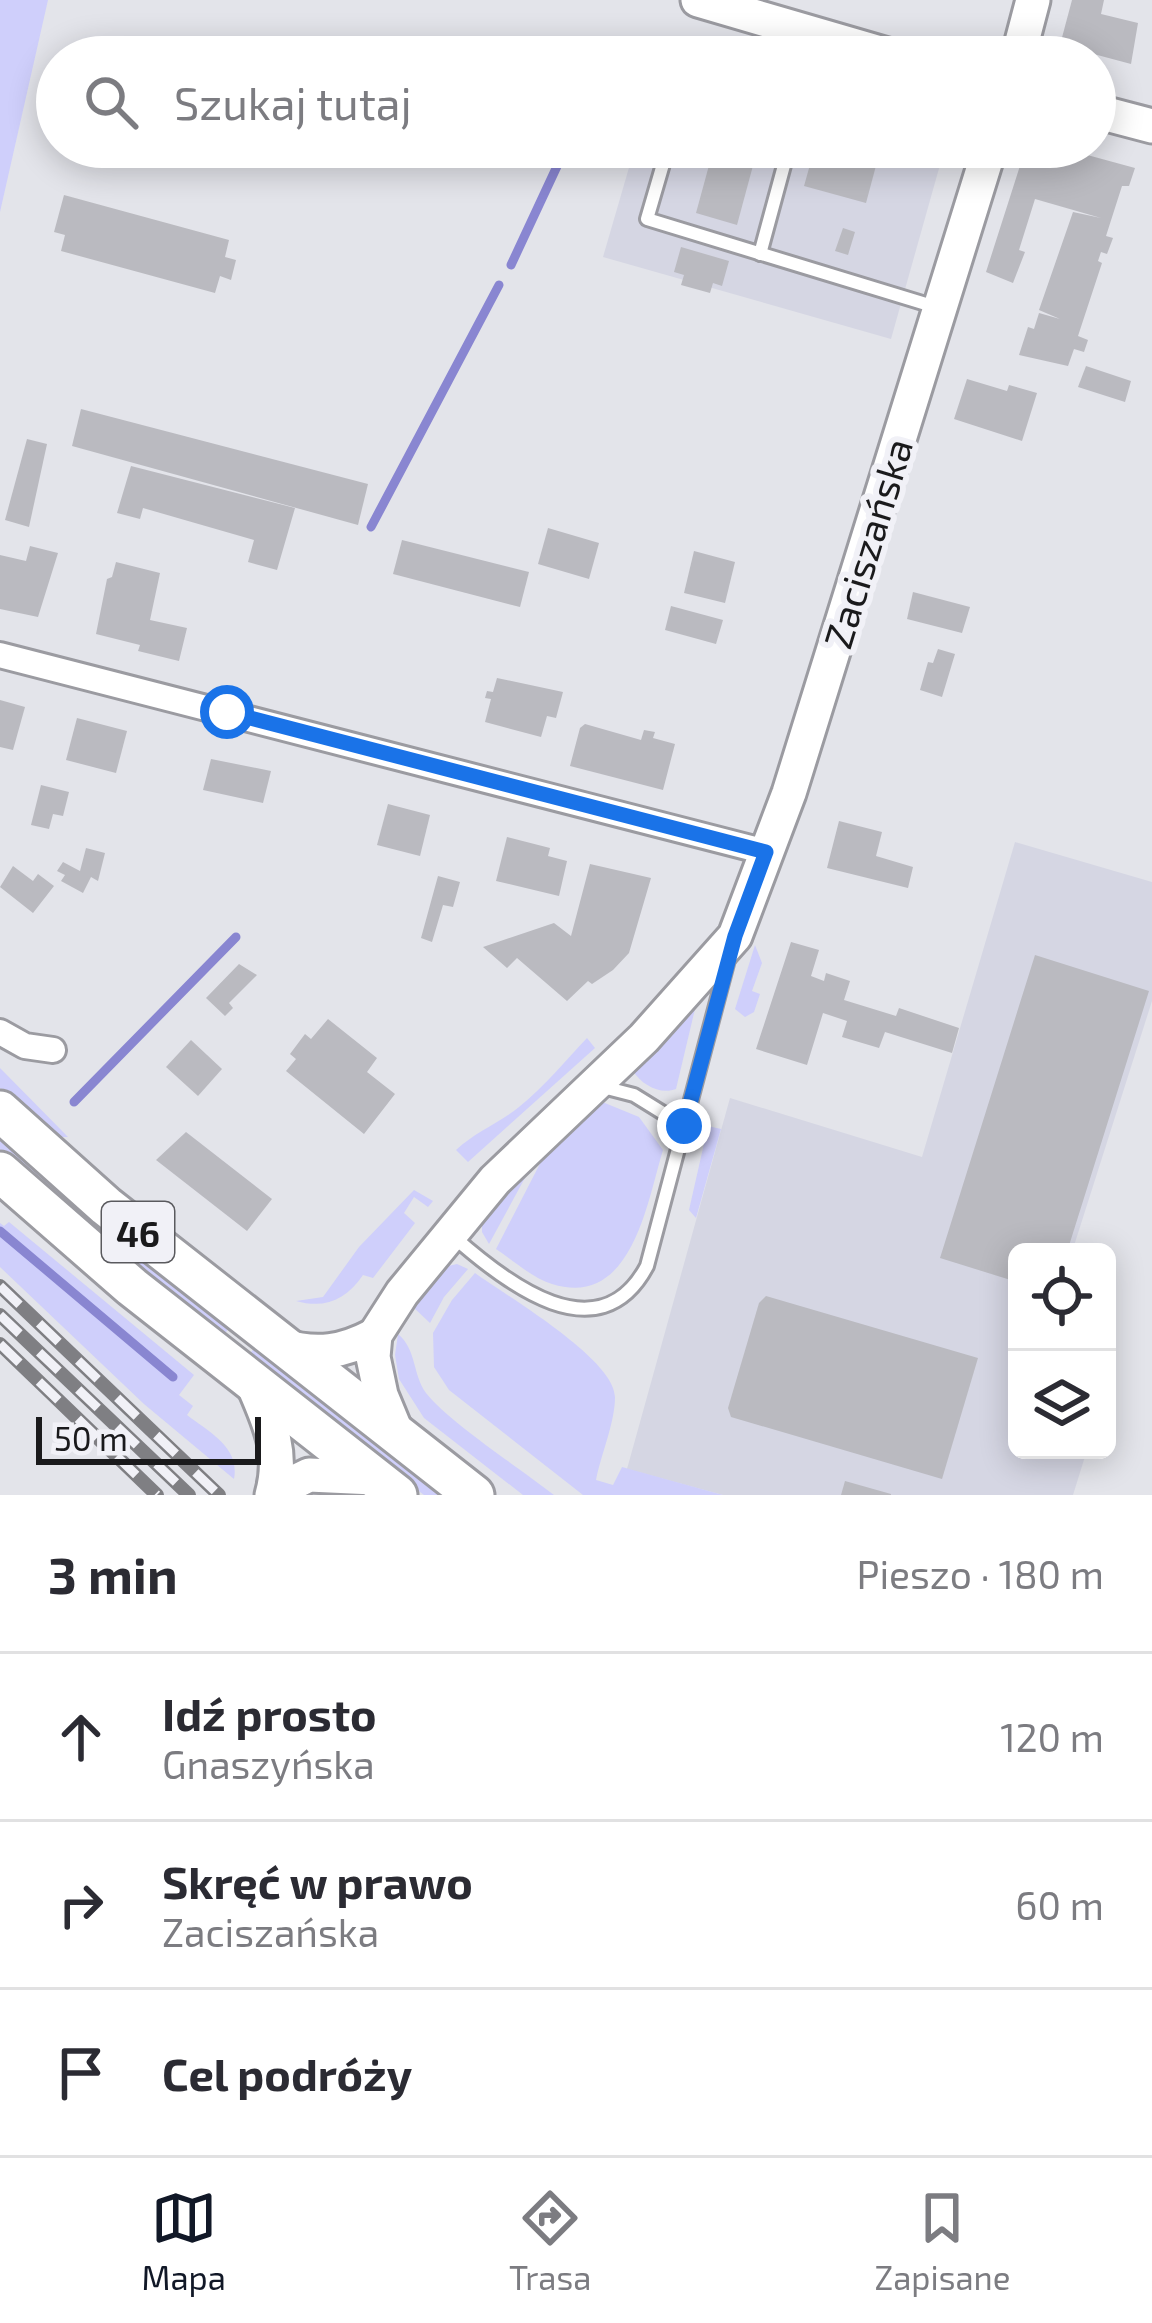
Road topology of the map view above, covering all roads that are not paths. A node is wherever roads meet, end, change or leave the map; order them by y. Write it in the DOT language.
graph roads {
  1 [pos="698,0"];
  2 [pos="1034,0"];
  3 [pos="822,36"];
  4 [pos="1024,36"];
  5 [pos="1116,117"];
  6 [pos="1152,126"];
  7 [pos="662,168"];
  8 [pos="783,168"];
  9 [pos="983,168"];
  10 [pos="760,254"];
  11 [pos="940,308"];
  12 [pos="0,655"];
  13 [pos="766,852"];
  14 [pos="735,936"];
  15 [pos="0,1032"];
  16 [pos="53,1050"];
  17 [pos="594,1085"];
  18 [pos="0,1111"];
  19 [pos="684,1126"];
  20 [pos="0,1172"];
  21 [pos="449,1232"];
  22 [pos="375,1335"];
  23 [pos="282,1346"];
  24 [pos="254,1384"];
  25 [pos="398,1436"];
  26 [pos="385,1486"];
  27 [pos="273,1493"];
  28 [pos="474,1495"];
  1 -- 3 [label="street"];
  2 -- 4 [label="street"];
  5 -- 6 [label="street"];
  7 -- 10 [label="lane"];
  8 -- 10 [label="lane"];
  9 -- 11 [label="street, Zaciszańska"];
  10 -- 11 [label="lane"];
  11 -- 13 [label="street, Zaciszańska"];
  12 -- 13 [label="street"];
  13 -- 14 [label="street, Zaciszańska"];
  14 -- 17 [label="street, Zaciszańska"];
  14 -- 19 [label="lane, Zaciszańska"];
  15 -- 16 [label="street"];
  17 -- 19 [label="lane"];
  17 -- 21 [label="street, Zaciszańska"];
  18 -- 23 [label="main road, 46"];
  19 -- 21 [label="lane, Zaciszańska"];
  20 -- 24 [label="main road, 46"];
  21 -- 22 [label="street, Zaciszańska"];
  22 -- 23 [label="street"];
  22 -- 25 [label="street"];
  23 -- 25 [label="main road, 46"];
  24 -- 26 [label="main road, 46"];
  24 -- 27 [label="street"];
  25 -- 28 [label="main road, 46"];
  26 -- 27 [label="street"];
}
